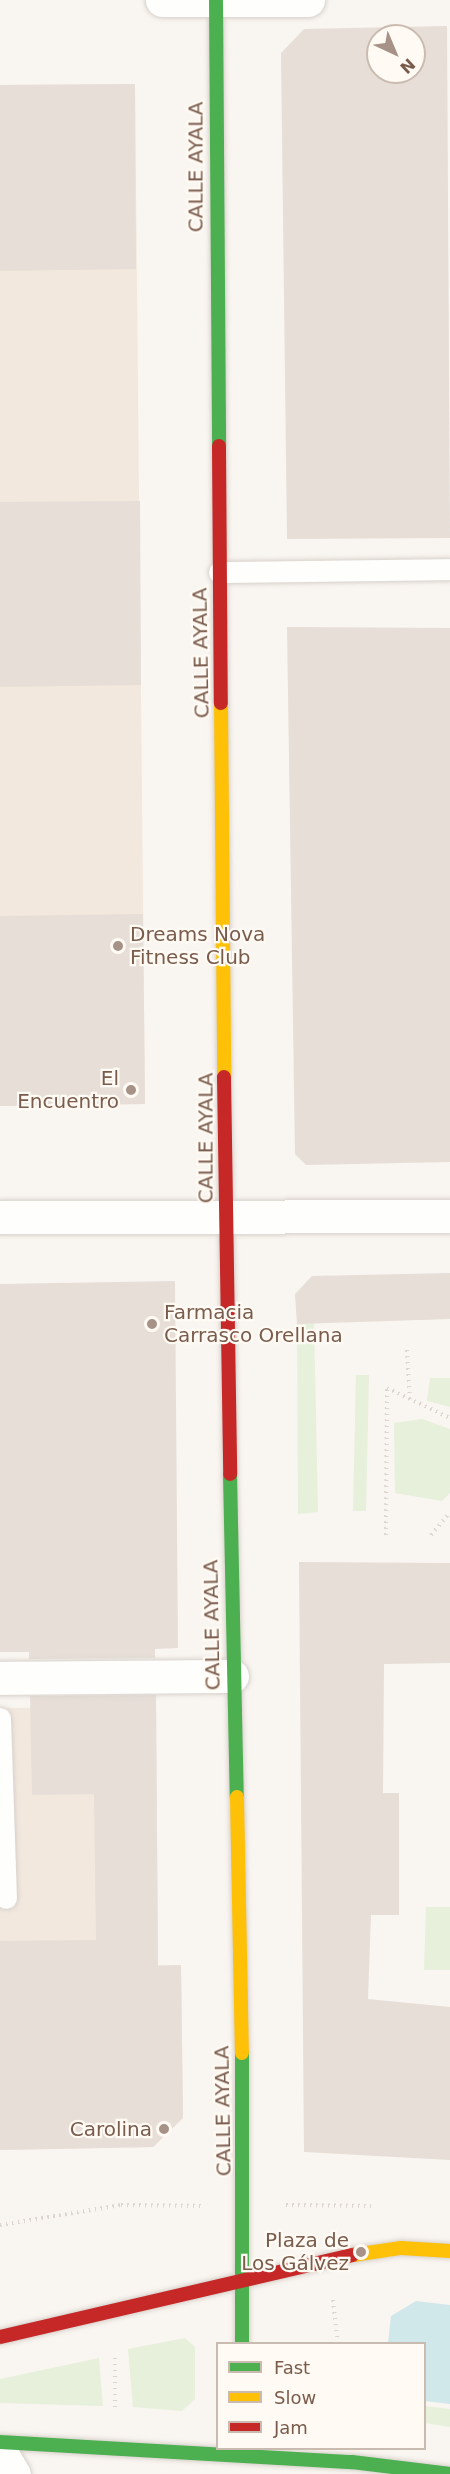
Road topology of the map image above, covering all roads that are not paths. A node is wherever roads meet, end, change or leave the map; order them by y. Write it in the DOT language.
graph roads {
  1 [pos="162,0"];
  2 [pos="216,0"];
  3 [pos="308,0"];
  4 [pos="450,570"];
  5 [pos="219,572"];
  6 [pos="225,1215"];
  7 [pos="450,1216"];
  8 [pos="0,1217"];
  9 [pos="232,1676"];
  10 [pos="0,1678"];
  11 [pos="0,1718"];
  12 [pos="6,1898"];
  13 [pos="450,2251"];
  14 [pos="243,2277"];
  15 [pos="0,2337"];
  16 [pos="242,2342"];
  17 [pos="0,2442"];
  18 [pos="0,2451"];
  19 [pos="239,2453"];
  20 [pos="14,2474"];
  21 [pos="238,2474"];
  22 [pos="450,2474"];
  1 -- 2 [label="street"];
  2 -- 3 [label="street"];
  2 -- 5 [label="main road, CALLE AYALA"];
  4 -- 5 [label="lane"];
  5 -- 6 [label="main road, CALLE AYALA"];
  6 -- 7 [label="street"];
  6 -- 8 [label="street"];
  6 -- 9 [label="main road, CALLE AYALA"];
  9 -- 10 [label="street"];
  9 -- 14 [label="main road, CALLE AYALA"];
  11 -- 12 [label="lane"];
  13 -- 14 [label="main road"];
  14 -- 15 [label="main road"];
  14 -- 16 [label="main road, CALLE AYALA"];
  17 -- 19 [label="main road"];
  18 -- 20 [label="street"];
  19 -- 21 [label="main road"];
  19 -- 22 [label="main road"];
}
